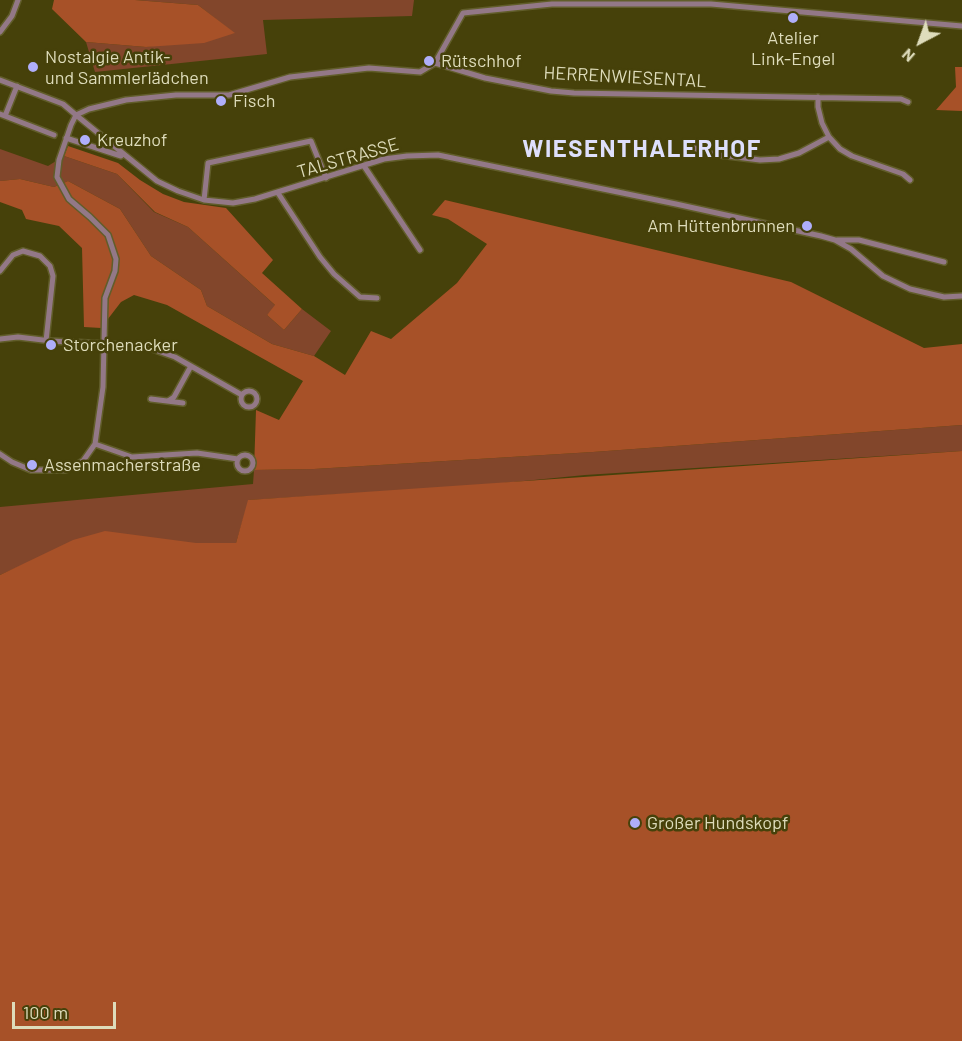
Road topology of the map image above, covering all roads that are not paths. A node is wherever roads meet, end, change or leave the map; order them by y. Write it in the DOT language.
graph roads {
  1 [pos="18,0"];
  2 [pos="962,26"];
  3 [pos="0,32"];
  4 [pos="435,63"];
  5 [pos="0,80"];
  6 [pos="17,86"];
  7 [pos="818,97"];
  8 [pos="908,102"];
  9 [pos="3,115"];
  10 [pos="76,115"];
  11 [pos="54,135"];
  12 [pos="829,137"];
  13 [pos="66,138"];
  14 [pos="689,145"];
  15 [pos="126,157"];
  16 [pos="364,166"];
  17 [pos="326,178"];
  18 [pos="910,180"];
  19 [pos="278,193"];
  20 [pos="204,200"];
  21 [pos="836,240"];
  22 [pos="420,250"];
  23 [pos="944,262"];
  24 [pos="0,271"];
  25 [pos="962,296"];
  26 [pos="377,298"];
  27 [pos="0,339"];
  28 [pos="46,341"];
  29 [pos="103,345"];
  30 [pos="191,366"];
  31 [pos="242,395"];
  32 [pos="151,399"];
  33 [pos="168,401"];
  34 [pos="183,403"];
  35 [pos="95,444"];
  36 [pos="0,454"];
  37 [pos="238,459"];
  1 -- 3 [label="street"];
  2 -- 4 [label="street"];
  4 -- 7 [label="street, HERRENWIESENTAL"];
  4 -- 10 [label="street"];
  5 -- 6 [label="street, TALSTRASSE"];
  6 -- 9 [label="street"];
  6 -- 10 [label="street, TALSTRASSE"];
  7 -- 8 [label="street, HERRENWIESENTAL"];
  7 -- 12 [label="street"];
  9 -- 11 [label="street"];
  10 -- 13 [label="street"];
  10 -- 15 [label="street, TALSTRASSE"];
  12 -- 14 [label="street"];
  12 -- 18 [label="street"];
  13 -- 15 [label="street, TALSTRASSE"];
  13 -- 29 [label="street"];
  15 -- 20 [label="street, TALSTRASSE"];
  16 -- 17 [label="street, TALSTRASSE"];
  16 -- 21 [label="street, TALSTRASSE"];
  16 -- 22 [label="street"];
  17 -- 19 [label="street, TALSTRASSE"];
  17 -- 20 [label="street"];
  19 -- 20 [label="street, TALSTRASSE"];
  19 -- 26 [label="street"];
  21 -- 23 [label="street, TALSTRASSE"];
  21 -- 25 [label="street, TALSTRASSE"];
  24 -- 28 [label="street"];
  27 -- 28 [label="street"];
  28 -- 29 [label="street"];
  29 -- 30 [label="street"];
  29 -- 35 [label="street"];
  30 -- 31 [label="street"];
  30 -- 33 [label="street"];
  32 -- 33 [label="street"];
  33 -- 34 [label="street"];
  35 -- 36 [label="street"];
  35 -- 37 [label="street"];
}
